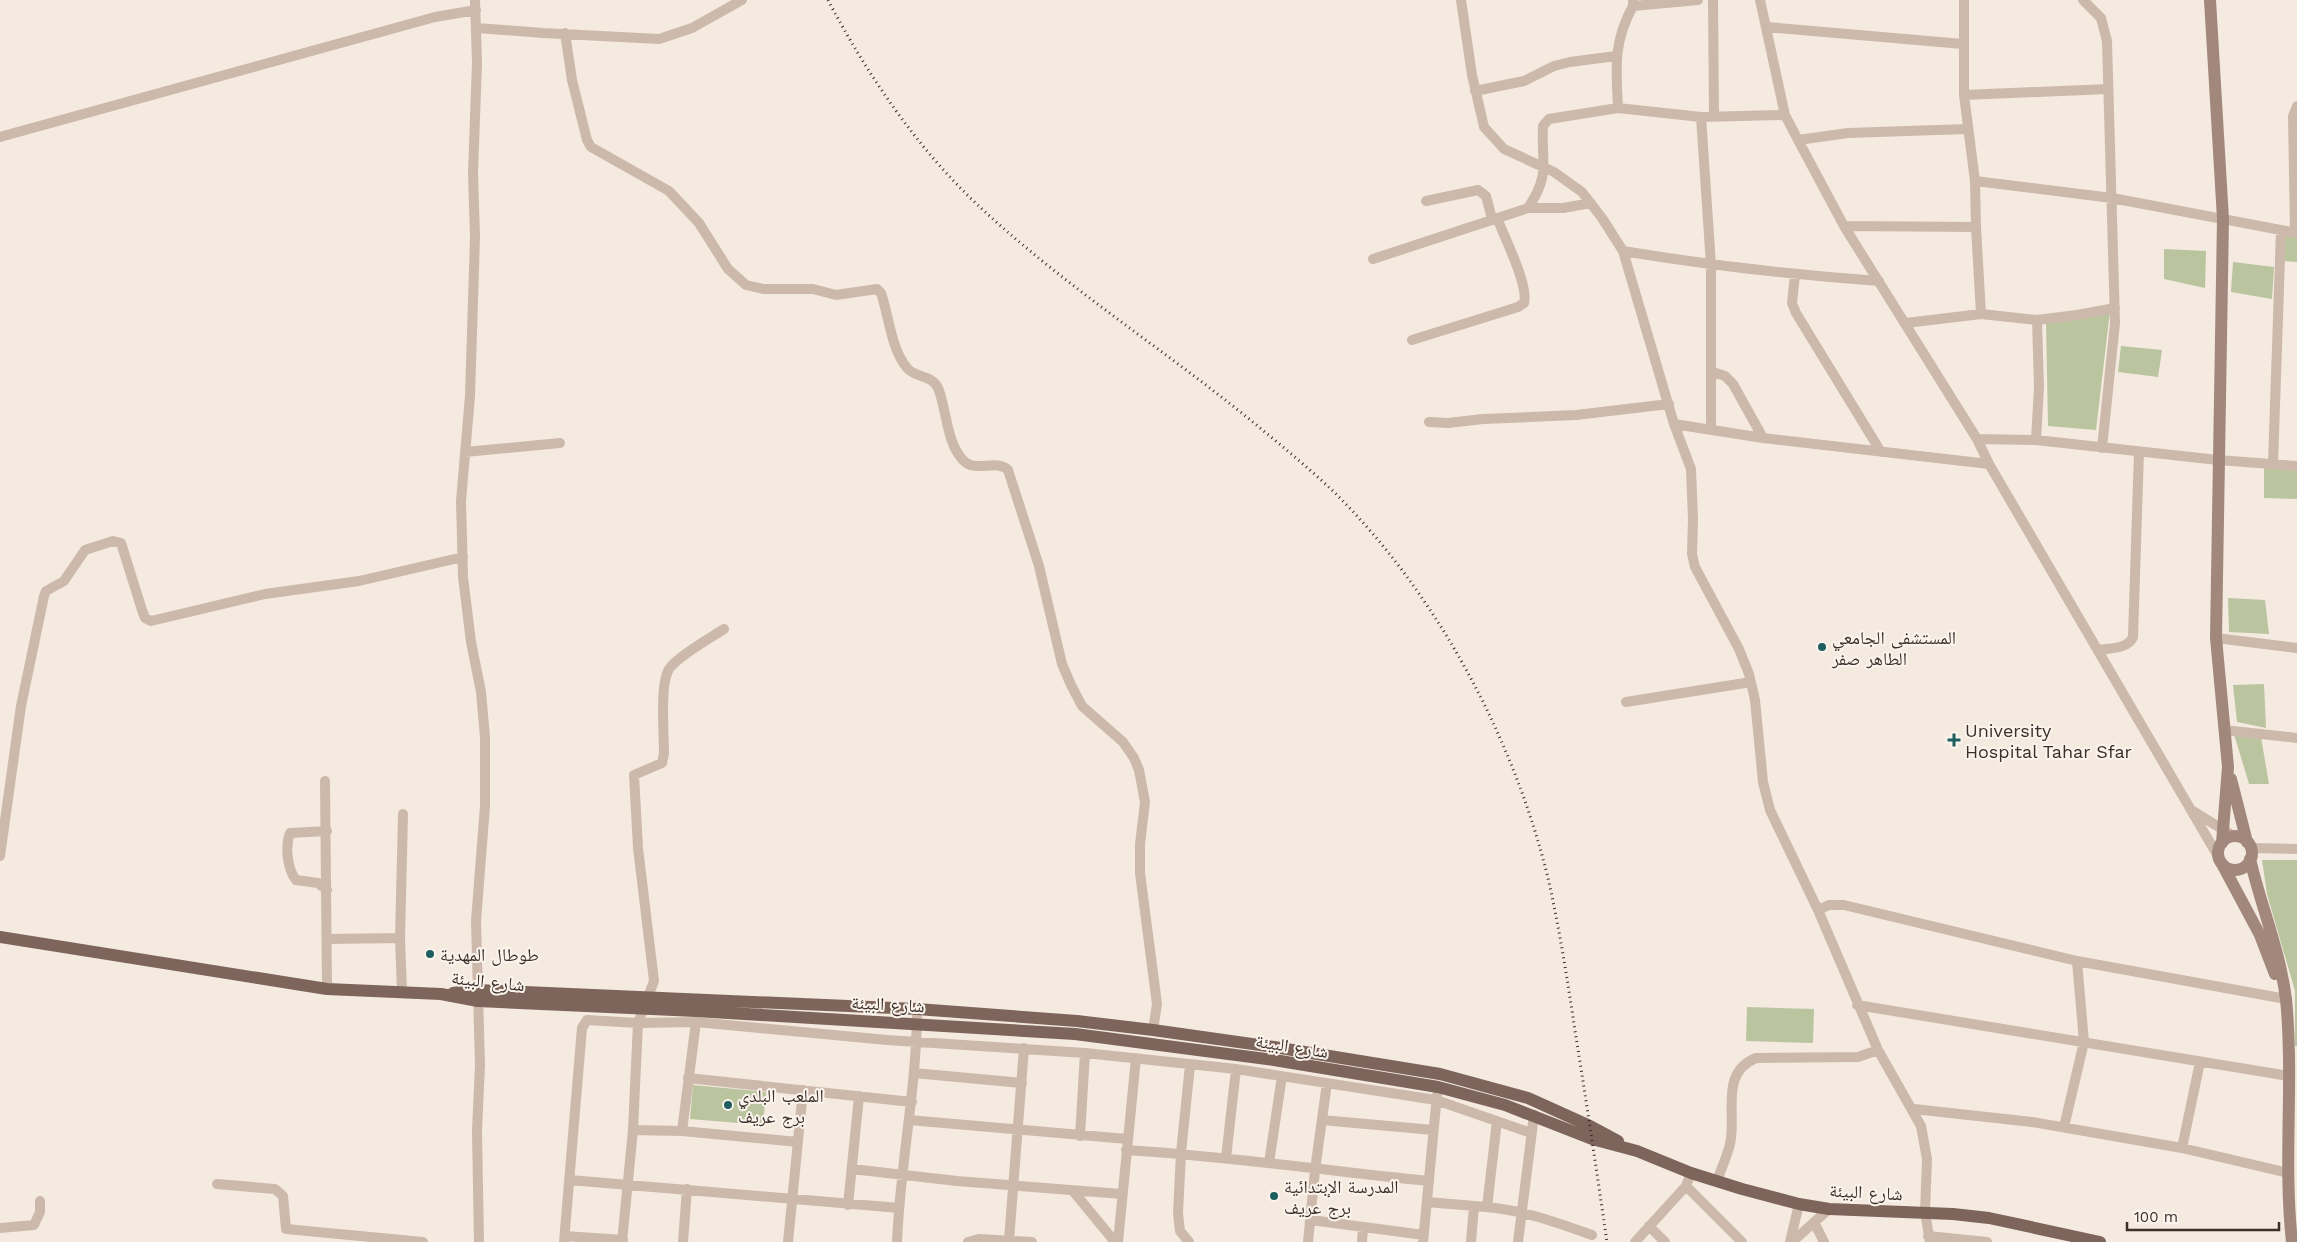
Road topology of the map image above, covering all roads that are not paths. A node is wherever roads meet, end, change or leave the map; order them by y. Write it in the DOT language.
graph roads {
  1 [pos="742,0"];
  2 [pos="1461,0"];
  3 [pos="1698,0"];
  4 [pos="1713,0"];
  5 [pos="1760,0"];
  6 [pos="1964,0"];
  7 [pos="2083,0"];
  8 [pos="2210,0"];
  9 [pos="1633,3"];
  10 [pos="475,5"];
  11 [pos="1767,27"];
  12 [pos="477,28"];
  13 [pos="565,33"];
  14 [pos="1963,44"];
  15 [pos="1616,56"];
  16 [pos="2108,89"];
  17 [pos="1475,91"];
  18 [pos="1964,96"];
  19 [pos="2297,106"];
  20 [pos="1618,108"];
  21 [pos="1785,115"];
  22 [pos="1701,116"];
  23 [pos="1714,116"];
  24 [pos="1967,129"];
  25 [pos="0,137"];
  26 [pos="1798,140"];
  27 [pos="1545,167"];
  28 [pos="1975,181"];
  29 [pos="2112,198"];
  30 [pos="1426,201"];
  31 [pos="1590,203"];
  32 [pos="1528,208"];
  33 [pos="1494,218"];
  34 [pos="2223,219"];
  35 [pos="1844,226"];
  36 [pos="1976,227"];
  37 [pos="2282,230"];
  38 [pos="2296,232"];
  39 [pos="1623,251"];
  40 [pos="1373,259"];
  41 [pos="1712,265"];
  42 [pos="1795,275"];
  43 [pos="1880,281"];
  44 [pos="2115,308"];
  45 [pos="1981,314"];
  46 [pos="2037,320"];
  47 [pos="1906,323"];
  48 [pos="1412,340"];
  49 [pos="1713,372"];
  50 [pos="1668,404"];
  51 [pos="1429,422"];
  52 [pos="1674,424"];
  53 [pos="1711,429"];
  54 [pos="1763,438"];
  55 [pos="1978,439"];
  56 [pos="2036,440"];
  57 [pos="560,443"];
  58 [pos="2102,448"];
  59 [pos="465,452"];
  60 [pos="1881,452"];
  61 [pos="2139,452"];
  62 [pos="2218,460"];
  63 [pos="1990,464"];
  64 [pos="2273,464"];
  65 [pos="2297,466"];
  66 [pos="463,557"];
  67 [pos="724,628"];
  68 [pos="2216,638"];
  69 [pos="2297,648"];
  70 [pos="2099,650"];
  71 [pos="1751,682"];
  72 [pos="1626,702"];
  73 [pos="2224,730"];
  74 [pos="2297,738"];
  75 [pos="2228,767"];
  76 [pos="325,781"];
  77 [pos="2190,809"];
  78 [pos="403,814"];
  79 [pos="327,831"];
  80 [pos="2222,837"];
  81 [pos="2297,849"];
  82 [pos="2249,850"];
  83 [pos="0,856"];
  84 [pos="2220,861"];
  85 [pos="327,890"];
  86 [pos="1818,910"];
  87 [pos="0,937"];
  88 [pos="400,938"];
  89 [pos="327,939"];
  90 [pos="2077,961"];
  91 [pos="327,989"];
  92 [pos="402,992"];
  93 [pos="477,996"];
  94 [pos="2286,999"];
  95 [pos="646,1003"];
  96 [pos="1857,1005"];
  97 [pos="917,1009"];
  98 [pos="696,1022"];
  99 [pos="917,1023"];
  100 [pos="638,1024"];
  101 [pos="1153,1030"];
  102 [pos="916,1041"];
  103 [pos="2084,1042"];
  104 [pos="1024,1048"];
  105 [pos="1878,1050"];
  106 [pos="1085,1053"];
  107 [pos="2293,1057"];
  108 [pos="1136,1058"];
  109 [pos="2200,1062"];
  110 [pos="1190,1065"];
  111 [pos="1236,1069"];
  112 [pos="914,1073"];
  113 [pos="1440,1074"];
  114 [pos="1282,1076"];
  115 [pos="2289,1076"];
  116 [pos="688,1078"];
  117 [pos="1022,1083"];
  118 [pos="1327,1083"];
  119 [pos="803,1090"];
  120 [pos="1437,1094"];
  121 [pos="859,1096"];
  122 [pos="912,1102"];
  123 [pos="1914,1109"];
  124 [pos="1534,1115"];
  125 [pos="909,1120"];
  126 [pos="1322,1120"];
  127 [pos="1497,1121"];
  128 [pos="2064,1128"];
  129 [pos="633,1130"];
  130 [pos="1433,1130"];
  131 [pos="682,1131"];
  132 [pos="1018,1131"];
  133 [pos="1531,1132"];
  134 [pos="1080,1136"];
  135 [pos="798,1142"];
  136 [pos="1127,1145"];
  137 [pos="2182,1148"];
  138 [pos="1637,1151"];
  139 [pos="1181,1153"];
  140 [pos="1226,1158"];
  141 [pos="1269,1163"];
  142 [pos="852,1169"];
  143 [pos="1315,1170"];
  144 [pos="1691,1173"];
  145 [pos="2288,1173"];
  146 [pos="904,1174"];
  147 [pos="570,1180"];
  148 [pos="1429,1181"];
  149 [pos="1717,1181"];
  150 [pos="217,1184"];
  151 [pos="628,1185"];
  152 [pos="1014,1185"];
  153 [pos="1686,1186"];
  154 [pos="687,1189"];
  155 [pos="1073,1191"];
  156 [pos="1122,1194"];
  157 [pos="2288,1199"];
  158 [pos="792,1200"];
  159 [pos="40,1201"];
  160 [pos="1428,1202"];
  161 [pos="1799,1204"];
  162 [pos="848,1205"];
  163 [pos="1474,1206"];
  164 [pos="1487,1207"];
  165 [pos="899,1208"];
  166 [pos="1829,1209"];
  167 [pos="1520,1212"];
  168 [pos="1925,1212"];
  169 [pos="1310,1220"];
  170 [pos="1814,1222"];
  171 [pos="1650,1226"];
  172 [pos="1363,1227"];
  173 [pos="0,1228"];
  174 [pos="1592,1235"];
  175 [pos="1423,1238"];
  176 [pos="358,1239"];
  177 [pos="564,1239"];
  178 [pos="1929,1239"];
  179 [pos="1009,1240"];
  180 [pos="623,1241"];
  181 [pos="423,1242"];
  182 [pos="479,1242"];
  183 [pos="683,1242"];
  184 [pos="788,1242"];
  185 [pos="898,1242"];
  186 [pos="968,1242"];
  187 [pos="1030,1242"];
  188 [pos="1116,1242"];
  189 [pos="1189,1242"];
  190 [pos="1308,1242"];
  191 [pos="1362,1242"];
  192 [pos="1471,1242"];
  193 [pos="1518,1242"];
  194 [pos="1635,1242"];
  195 [pos="1665,1242"];
  196 [pos="1742,1242"];
  197 [pos="1791,1242"];
  198 [pos="1824,1242"];
  199 [pos="1987,1242"];
  200 [pos="2100,1242"];
  201 [pos="2283,1242"];
  202 [pos="2292,1242"];
  1 -- 13 [label="street"];
  2 -- 17 [label="street"];
  3 -- 9 [label="street"];
  4 -- 23 [label="street"];
  5 -- 11 [label="street"];
  6 -- 14 [label="street"];
  7 -- 16 [label="street"];
  8 -- 34 [label="street"];
  9 -- 15 [label="street"];
  10 -- 12 [label="street"];
  10 -- 25 [label="street"];
  11 -- 14 [label="street"];
  11 -- 21 [label="street"];
  12 -- 13 [label="street"];
  12 -- 59 [label="street"];
  13 -- 101 [label="street"];
  14 -- 18 [label="street"];
  15 -- 17 [label="street"];
  15 -- 20 [label="street"];
  16 -- 18 [label="street"];
  16 -- 29 [label="street"];
  17 -- 27 [label="street"];
  18 -- 24 [label="street"];
  19 -- 38 [label="street"];
  20 -- 22 [label="street"];
  20 -- 27 [label="street"];
  21 -- 23 [label="street"];
  21 -- 26 [label="street"];
  22 -- 23 [label="street"];
  22 -- 41 [label="street"];
  24 -- 26 [label="street"];
  24 -- 28 [label="street"];
  26 -- 35 [label="street"];
  27 -- 31 [label="street"];
  27 -- 32 [label="street"];
  28 -- 29 [label="street"];
  28 -- 36 [label="street"];
  29 -- 34 [label="street"];
  29 -- 44 [label="street"];
  30 -- 33 [label="street"];
  31 -- 32 [label="street"];
  31 -- 39 [label="street"];
  32 -- 33 [label="street"];
  33 -- 40 [label="street"];
  33 -- 48 [label="street"];
  34 -- 37 [label="street"];
  34 -- 62 [label="street"];
  35 -- 36 [label="street"];
  35 -- 43 [label="street"];
  36 -- 45 [label="street"];
  37 -- 38 [label="street"];
  37 -- 64 [label="street"];
  39 -- 41 [label="street"];
  39 -- 50 [label="street"];
  41 -- 42 [label="street"];
  41 -- 49 [label="street"];
  42 -- 43 [label="street"];
  42 -- 60 [label="street"];
  43 -- 47 [label="street"];
  44 -- 46 [label="street"];
  44 -- 58 [label="street"];
  45 -- 46 [label="street"];
  45 -- 47 [label="street"];
  46 -- 56 [label="street"];
  47 -- 55 [label="street"];
  49 -- 53 [label="street"];
  49 -- 54 [label="street"];
  50 -- 51 [label="street"];
  50 -- 52 [label="street"];
  52 -- 53 [label="street"];
  52 -- 71 [label="street"];
  53 -- 54 [label="street"];
  54 -- 60 [label="street"];
  55 -- 56 [label="street"];
  55 -- 63 [label="street"];
  56 -- 58 [label="street"];
  57 -- 59 [label="street"];
  58 -- 61 [label="street"];
  59 -- 66 [label="street"];
  60 -- 63 [label="street"];
  61 -- 62 [label="street"];
  61 -- 70 [label="street"];
  62 -- 64 [label="street"];
  62 -- 68 [label="street"];
  63 -- 70 [label="street"];
  64 -- 65 [label="street"];
  66 -- 83 [label="street"];
  66 -- 93 [label="street"];
  67 -- 95 [label="street"];
  68 -- 69 [label="street"];
  68 -- 73 [label="street"];
  70 -- 77 [label="street"];
  71 -- 72 [label="street"];
  71 -- 86 [label="street"];
  73 -- 74 [label="street"];
  73 -- 75 [label="street"];
  75 -- 80 [label="street"];
  75 -- 82 [label="street"];
  76 -- 79 [label="street"];
  77 -- 80 [label="street"];
  77 -- 84 [label="street"];
  78 -- 88 [label="street"];
  79 -- 85 [label="street"];
  79 -- 85 [label="street"];
  80 -- 82 [label="street"];
  80 -- 84 [label="street"];
  81 -- 82 [label="street"];
  82 -- 84 [label="street"];
  82 -- 94 [label="street"];
  84 -- 94 [label="street"];
  85 -- 89 [label="street"];
  86 -- 90 [label="street"];
  86 -- 96 [label="street"];
  87 -- 91 [label="main road, شارع البيئة"];
  88 -- 89 [label="street"];
  88 -- 92 [label="street"];
  89 -- 91 [label="street"];
  90 -- 94 [label="street"];
  90 -- 103 [label="street"];
  91 -- 92 [label="main road, شارع البيئة"];
  92 -- 93 [label="main road, شارع البيئة"];
  93 -- 95 [label="main road, شارع البيئة"];
  93 -- 182 [label="street"];
  94 -- 107 [label="street"];
  95 -- 97 [label="main road, شارع البيئة"];
  95 -- 99 [label="main road, شارع البيئة"];
  95 -- 100 [label="street"];
  96 -- 103 [label="street"];
  96 -- 105 [label="street"];
  97 -- 99 [label="street"];
  97 -- 101 [label="main road, شارع البيئة"];
  98 -- 100 [label="street"];
  98 -- 102 [label="street"];
  98 -- 116 [label="street"];
  99 -- 102 [label="street"];
  99 -- 120 [label="main road, شارع البيئة"];
  100 -- 129 [label="street"];
  100 -- 147 [label="street"];
  101 -- 113 [label="main road, شارع البيئة"];
  102 -- 104 [label="street"];
  102 -- 112 [label="street"];
  103 -- 109 [label="street"];
  103 -- 128 [label="street"];
  104 -- 106 [label="street"];
  104 -- 117 [label="street"];
  105 -- 123 [label="street"];
  105 -- 149 [label="street"];
  106 -- 108 [label="street"];
  106 -- 134 [label="street"];
  107 -- 115 [label="street"];
  108 -- 110 [label="street"];
  108 -- 136 [label="street"];
  109 -- 115 [label="street"];
  109 -- 137 [label="street"];
  110 -- 111 [label="street"];
  110 -- 139 [label="street"];
  111 -- 114 [label="street"];
  111 -- 140 [label="street"];
  112 -- 117 [label="street"];
  112 -- 122 [label="street"];
  113 -- 120 [label="street"];
  113 -- 138 [label="main road, شارع البيئة"];
  114 -- 118 [label="street"];
  114 -- 141 [label="street"];
  115 -- 145 [label="street"];
  116 -- 119 [label="street"];
  116 -- 131 [label="street"];
  117 -- 132 [label="street"];
  118 -- 120 [label="street"];
  118 -- 126 [label="street"];
  119 -- 121 [label="street"];
  119 -- 135 [label="street"];
  120 -- 124 [label="main road, شارع البيئة"];
  120 -- 127 [label="street"];
  120 -- 130 [label="street"];
  121 -- 122 [label="street"];
  121 -- 142 [label="street"];
  122 -- 125 [label="street"];
  123 -- 128 [label="street"];
  123 -- 168 [label="street"];
  124 -- 133 [label="street"];
  124 -- 138 [label="main road, شارع البيئة"];
  125 -- 132 [label="street"];
  125 -- 146 [label="street"];
  126 -- 130 [label="street"];
  126 -- 143 [label="street"];
  127 -- 133 [label="street"];
  127 -- 164 [label="street"];
  128 -- 137 [label="street"];
  129 -- 131 [label="street"];
  129 -- 151 [label="street"];
  130 -- 148 [label="street"];
  131 -- 135 [label="street"];
  132 -- 134 [label="street"];
  132 -- 152 [label="street"];
  133 -- 167 [label="street"];
  134 -- 136 [label="street"];
  135 -- 158 [label="street"];
  136 -- 139 [label="street"];
  136 -- 156 [label="street"];
  137 -- 145 [label="street"];
  138 -- 144 [label="main road, شارع البيئة"];
  139 -- 140 [label="street"];
  139 -- 189 [label="street"];
  140 -- 141 [label="street"];
  141 -- 143 [label="street"];
  142 -- 146 [label="street"];
  142 -- 162 [label="street"];
  143 -- 148 [label="street"];
  143 -- 169 [label="street"];
  144 -- 149 [label="main road, شارع البيئة"];
  144 -- 153 [label="street"];
  145 -- 157 [label="street"];
  146 -- 152 [label="street"];
  146 -- 165 [label="street"];
  147 -- 151 [label="street"];
  147 -- 177 [label="street"];
  148 -- 160 [label="street"];
  149 -- 161 [label="main road, شارع البيئة"];
  150 -- 176 [label="street"];
  151 -- 154 [label="street"];
  151 -- 180 [label="street"];
  152 -- 155 [label="street"];
  152 -- 179 [label="street"];
  153 -- 171 [label="street"];
  153 -- 196 [label="street"];
  154 -- 158 [label="street"];
  154 -- 183 [label="street"];
  155 -- 156 [label="street"];
  155 -- 188 [label="street"];
  156 -- 188 [label="street"];
  157 -- 201 [label="street"];
  157 -- 202 [label="street"];
  158 -- 162 [label="street"];
  158 -- 184 [label="street"];
  159 -- 173 [label="street"];
  160 -- 163 [label="street"];
  160 -- 175 [label="street"];
  161 -- 166 [label="main road, شارع البيئة"];
  161 -- 197 [label="street"];
  162 -- 165 [label="street"];
  163 -- 164 [label="street"];
  163 -- 192 [label="street"];
  164 -- 167 [label="street"];
  165 -- 185 [label="street"];
  166 -- 168 [label="main road, شارع البيئة"];
  166 -- 170 [label="street"];
  167 -- 174 [label="street"];
  167 -- 193 [label="street"];
  168 -- 178 [label="street"];
  168 -- 200 [label="main road, شارع البيئة"];
  169 -- 172 [label="street"];
  169 -- 190 [label="street"];
  170 -- 197 [label="street"];
  170 -- 198 [label="street"];
  171 -- 194 [label="street"];
  171 -- 195 [label="street"];
  172 -- 175 [label="street"];
  172 -- 191 [label="street"];
  176 -- 181 [label="street"];
  177 -- 180 [label="street"];
  178 -- 199 [label="street"];
  179 -- 186 [label="street"];
  179 -- 187 [label="street"];
}
